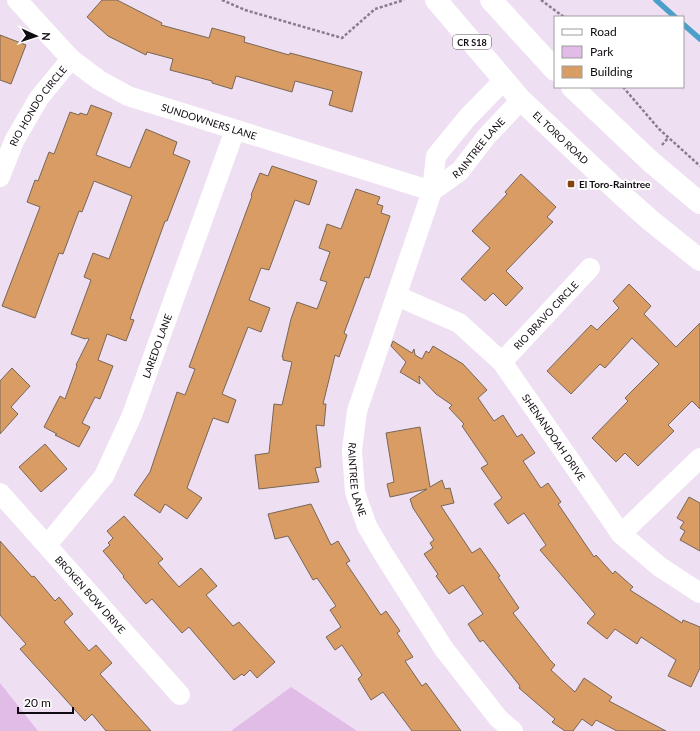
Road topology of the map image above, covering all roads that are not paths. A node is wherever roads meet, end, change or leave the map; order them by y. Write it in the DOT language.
graph roads {
  1 [pos="17,0"];
  2 [pos="491,0"];
  3 [pos="437,2"];
  4 [pos="71,59"];
  5 [pos="554,69"];
  6 [pos="504,80"];
  7 [pos="573,88"];
  8 [pos="521,100"];
  9 [pos="236,130"];
  10 [pos="454,133"];
  11 [pos="475,151"];
  12 [pos="0,177"];
  13 [pos="432,191"];
  14 [pos="700,203"];
  15 [pos="700,260"];
  16 [pos="590,268"];
  17 [pos="397,296"];
  18 [pos="502,362"];
  19 [pos="700,458"];
  20 [pos="0,493"];
  21 [pos="621,534"];
  22 [pos="47,545"];
  23 [pos="700,593"];
  24 [pos="180,695"];
  25 [pos="513,731"];
  1 -- 4 [label="street, SUNDOWNERS LANE"];
  2 -- 5 [label="main road"];
  3 -- 6 [label="main road, EL TORO ROAD / CR S18"];
  4 -- 9 [label="street, SUNDOWNERS LANE"];
  4 -- 12 [label="street, RIO HONDO CIRCLE"];
  6 -- 8 [label="main road, EL TORO ROAD / CR S18"];
  6 -- 10 [label="street, RAINTREE LANE"];
  7 -- 14 [label="main road"];
  8 -- 11 [label="street, RAINTREE LANE"];
  8 -- 15 [label="main road, EL TORO ROAD / CR S18"];
  9 -- 13 [label="street, SUNDOWNERS LANE"];
  9 -- 22 [label="street, LAREDO LANE"];
  10 -- 11 [label="street"];
  10 -- 13 [label="street, RAINTREE LANE"];
  11 -- 13 [label="street, RAINTREE LANE"];
  13 -- 17 [label="street, RAINTREE LANE"];
  16 -- 18 [label="street, RIO BRAVO CIRCLE"];
  17 -- 18 [label="street, SHENANDOAH DRIVE"];
  17 -- 25 [label="street, RAINTREE LANE"];
  18 -- 21 [label="street, SHENANDOAH DRIVE"];
  19 -- 21 [label="street"];
  20 -- 22 [label="street, BROKEN BOW DRIVE"];
  21 -- 23 [label="street, SHENANDOAH DRIVE"];
  22 -- 24 [label="street, BROKEN BOW DRIVE"];
}
